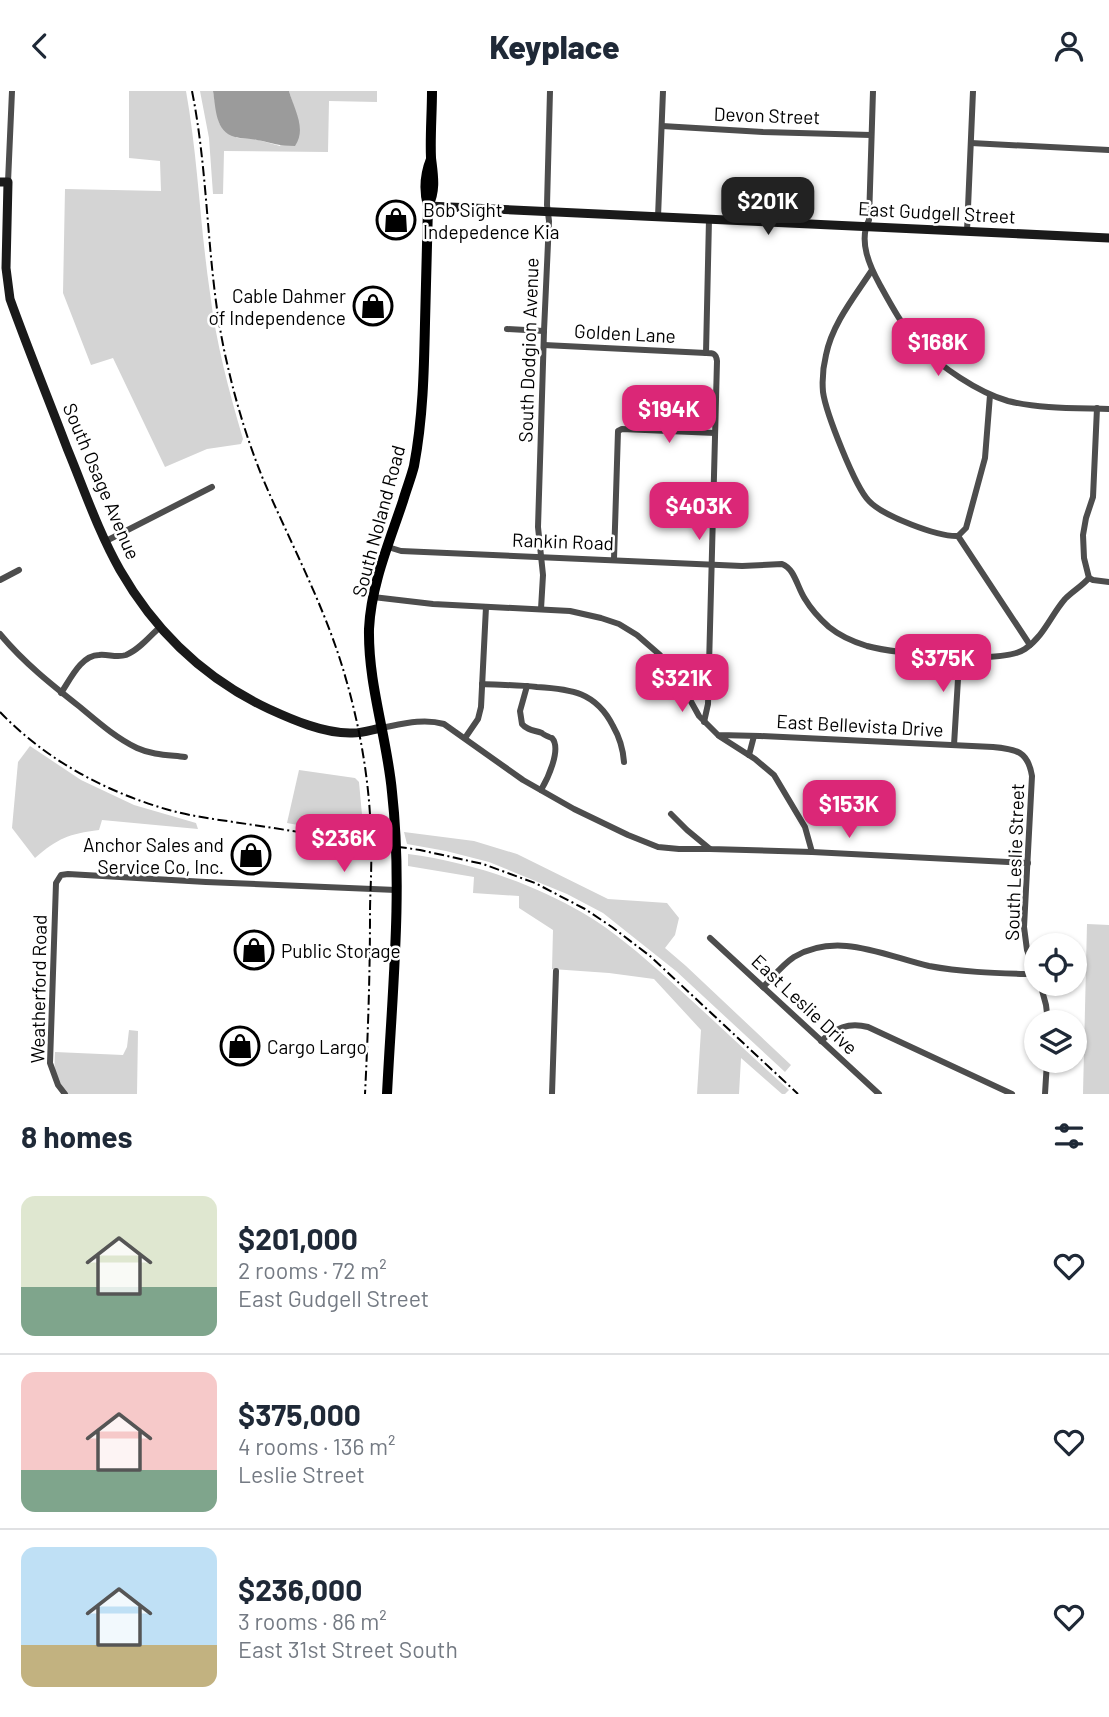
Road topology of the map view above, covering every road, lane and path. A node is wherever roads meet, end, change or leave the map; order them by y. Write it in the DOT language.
graph roads {
  1 [pos="12,91"];
  2 [pos="432,91"];
  3 [pos="550,91"];
  4 [pos="663,91"];
  5 [pos="873,91"];
  6 [pos="973,91"];
  7 [pos="662,126"];
  8 [pos="871,135"];
  9 [pos="971,143"];
  10 [pos="1109,150"];
  11 [pos="4,182"];
  12 [pos="428,206"];
  13 [pos="548,211"];
  14 [pos="657,217"];
  15 [pos="709,219"];
  16 [pos="865,227"];
  17 [pos="967,231"];
  18 [pos="1109,238"];
  19 [pos="872,270"];
  20 [pos="507,329"];
  21 [pos="544,331"];
  22 [pos="544,345"];
  23 [pos="706,353"];
  24 [pos="990,395"];
  25 [pos="1097,408"];
  26 [pos="1109,409"];
  27 [pos="715,433"];
  28 [pos="212,487"];
  29 [pos="958,535"];
  30 [pos="106,541"];
  31 [pos="387,547"];
  32 [pos="541,556"];
  33 [pos="614,559"];
  34 [pos="791,559"];
  35 [pos="712,564"];
  36 [pos="787,566"];
  37 [pos="19,570"];
  38 [pos="1089,578"];
  39 [pos="0,580"];
  40 [pos="1109,582"];
  41 [pos="373,597"];
  42 [pos="485,607"];
  43 [pos="541,609"];
  44 [pos="160,627"];
  45 [pos="0,634"];
  46 [pos="1030,645"];
  47 [pos="971,657"];
  48 [pos="709,671"];
  49 [pos="679,680"];
  50 [pos="482,684"];
  51 [pos="527,686"];
  52 [pos="61,693"];
  53 [pos="704,722"];
  54 [pos="381,728"];
  55 [pos="718,735"];
  56 [pos="754,736"];
  57 [pos="465,738"];
  58 [pos="954,745"];
  59 [pos="1021,753"];
  60 [pos="749,755"];
  61 [pos="185,757"];
  62 [pos="624,762"];
  63 [pos="541,790"];
  64 [pos="671,814"];
  65 [pos="710,849"];
  66 [pos="812,852"];
  67 [pos="1028,863"];
  68 [pos="396,890"];
  69 [pos="1025,933"];
  70 [pos="710,938"];
  71 [pos="556,971"];
  72 [pos="1024,974"];
  73 [pos="763,987"];
  74 [pos="821,1041"];
  75 [pos="1046,1073"];
  76 [pos="65,1094"];
  77 [pos="387,1094"];
  78 [pos="552,1094"];
  79 [pos="879,1094"];
  80 [pos="1012,1094"];
  81 [pos="1045,1094"];
  1 -- 11 [label="street, South Osage Avenue"];
  2 -- 12 [label="main road, South Noland Road"];
  3 -- 13 [label="street, South Dodgion Avenue"];
  4 -- 7 [label="street"];
  5 -- 8 [label="street"];
  6 -- 9 [label="street"];
  7 -- 8 [label="street, Devon Street"];
  7 -- 14 [label="street"];
  8 -- 16 [label="street"];
  9 -- 10 [label="street"];
  9 -- 17 [label="street"];
  11 -- 30 [label="street, South Osage Avenue"];
  12 -- 13 [label="street, East Gudgell Street"];
  12 -- 31 [label="main road, South Noland Road"];
  13 -- 14 [label="street, East Gudgell Street"];
  13 -- 21 [label="street, South Dodgion Avenue"];
  14 -- 15 [label="street, East Gudgell Street"];
  15 -- 16 [label="street, East Gudgell Street"];
  15 -- 23 [label="street"];
  16 -- 17 [label="street, East Gudgell Street"];
  16 -- 19 [label="street"];
  17 -- 18 [label="street, East Gudgell Street"];
  19 -- 24 [label="street"];
  19 -- 29 [label="street"];
  20 -- 21 [label="street"];
  21 -- 22 [label="street, South Dodgion Avenue"];
  22 -- 23 [label="street, Golden Lane"];
  22 -- 32 [label="street, South Dodgion Avenue"];
  23 -- 27 [label="street"];
  24 -- 25 [label="street"];
  24 -- 29 [label="street"];
  25 -- 26 [label="street"];
  25 -- 38 [label="street"];
  27 -- 33 [label="street"];
  27 -- 35 [label="street"];
  28 -- 30 [label="street"];
  29 -- 46 [label="street"];
  30 -- 44 [label="street, South Osage Avenue"];
  31 -- 32 [label="street, Rankin Road"];
  31 -- 41 [label="main road, South Noland Road"];
  32 -- 33 [label="street, Rankin Road"];
  32 -- 43 [label="street, South Dodgion Avenue"];
  33 -- 35 [label="street, Rankin Road"];
  34 -- 36 [label="street"];
  35 -- 36 [label="street, Rankin Road"];
  35 -- 48 [label="street"];
  36 -- 47 [label="street"];
  37 -- 39 [label="street"];
  38 -- 40 [label="street"];
  38 -- 46 [label="street"];
  41 -- 42 [label="street"];
  41 -- 54 [label="main road, South Noland Road"];
  42 -- 43 [label="street"];
  42 -- 50 [label="street"];
  43 -- 49 [label="street"];
  44 -- 52 [label="street"];
  44 -- 54 [label="street, South Osage Avenue"];
  45 -- 52 [label="street"];
  46 -- 47 [label="street"];
  47 -- 58 [label="street"];
  48 -- 49 [label="street"];
  48 -- 53 [label="street"];
  49 -- 53 [label="street"];
  50 -- 51 [label="street"];
  50 -- 57 [label="street"];
  51 -- 62 [label="street"];
  51 -- 63 [label="street"];
  52 -- 61 [label="street"];
  53 -- 55 [label="street"];
  54 -- 57 [label="street"];
  54 -- 68 [label="main road, South Noland Road"];
  55 -- 56 [label="street, East Bellevista Drive"];
  55 -- 60 [label="street"];
  56 -- 58 [label="street, East Bellevista Drive"];
  56 -- 60 [label="street"];
  57 -- 63 [label="street"];
  58 -- 59 [label="street, East Bellevista Drive"];
  59 -- 67 [label="street, South Leslie Street"];
  60 -- 66 [label="street"];
  63 -- 65 [label="street"];
  64 -- 65 [label="street"];
  65 -- 66 [label="street"];
  66 -- 67 [label="street"];
  67 -- 69 [label="street, South Leslie Street"];
  68 -- 76 [label="street, Weatherford Road"];
  68 -- 77 [label="main road, South Noland Road"];
  70 -- 73 [label="street, East Leslie Drive"];
  71 -- 78 [label="street"];
  72 -- 73 [label="street"];
  73 -- 74 [label="street, East Leslie Drive"];
  74 -- 79 [label="street, East Leslie Drive"];
  74 -- 80 [label="street"];
  75 -- 81 [label="street"];
}
